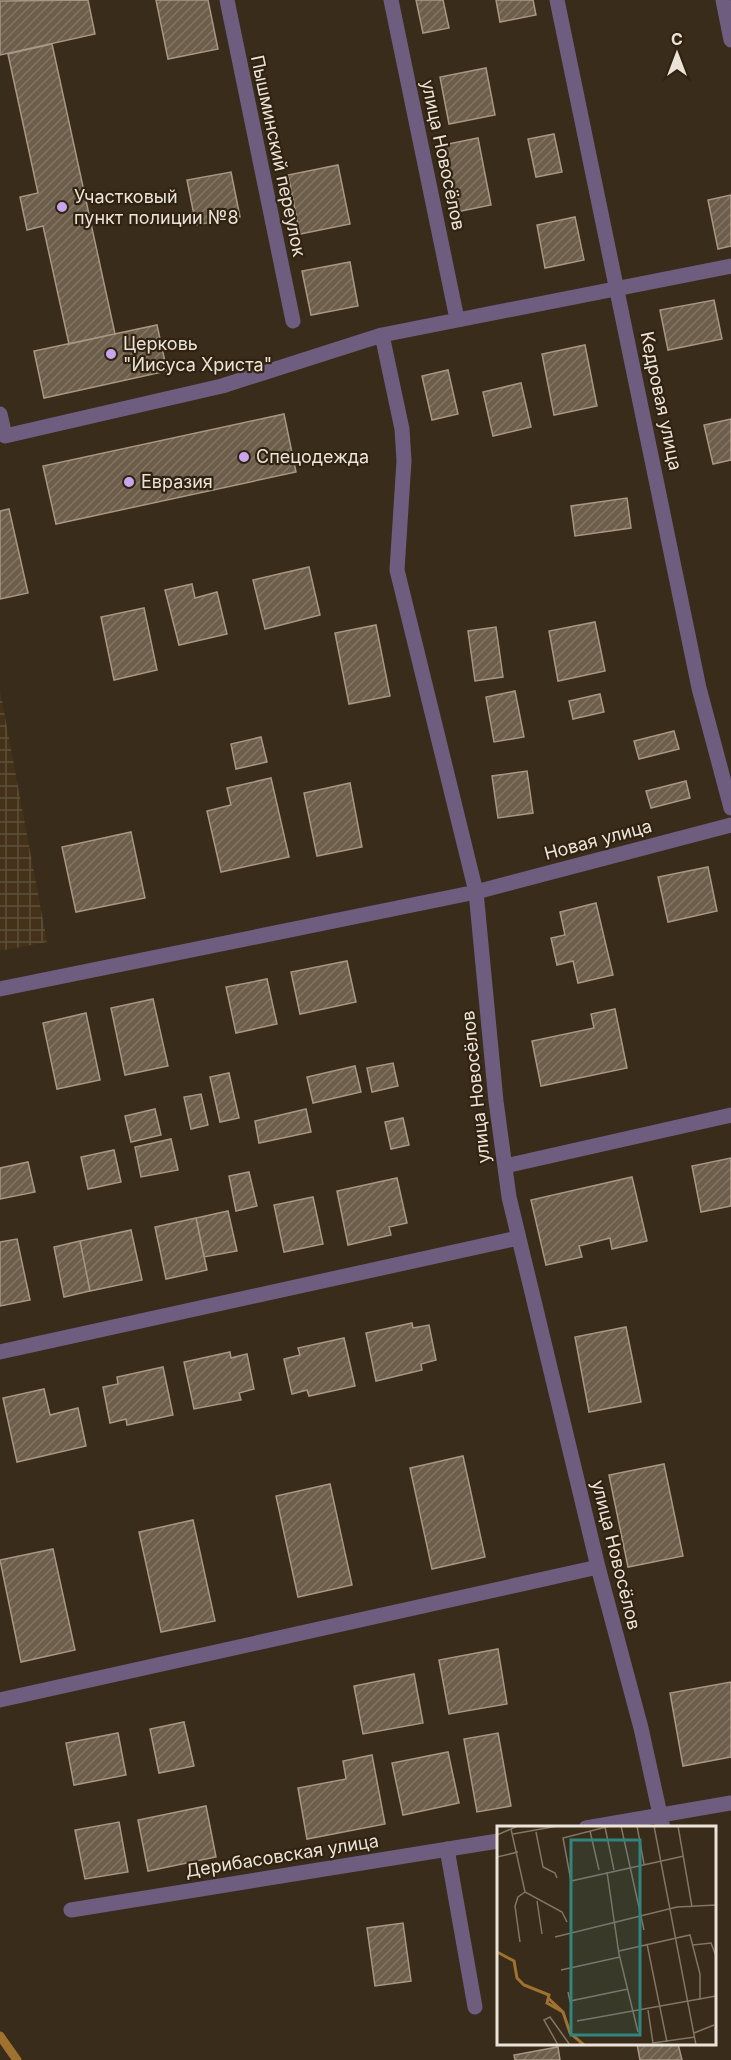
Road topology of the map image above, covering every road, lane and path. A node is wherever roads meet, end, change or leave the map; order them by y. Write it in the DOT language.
graph roads {
  1 [pos="226,0"];
  2 [pos="391,0"];
  3 [pos="557,0"];
  4 [pos="723,0"];
  5 [pos="731,40"];
  6 [pos="731,266"];
  7 [pos="618,287"];
  8 [pos="457,319"];
  9 [pos="293,321"];
  10 [pos="382,336"];
  11 [pos="0,414"];
  12 [pos="731,808"];
  13 [pos="731,825"];
  14 [pos="476,892"];
  15 [pos="0,989"];
  16 [pos="731,1115"];
  17 [pos="505,1166"];
  18 [pos="518,1238"];
  19 [pos="0,1352"];
  20 [pos="598,1567"];
  21 [pos="0,1700"];
  22 [pos="731,1803"];
  23 [pos="662,1822"];
  24 [pos="601,1826"];
  25 [pos="497,1841"];
  26 [pos="447,1849"];
  27 [pos="71,1910"];
  28 [pos="476,2007"];
  1 -- 9 [label="street, Пышминский переулок"];
  2 -- 8 [label="street, улица Новосёлов"];
  3 -- 7 [label="street, Кедровая улица"];
  4 -- 5 [label="street"];
  6 -- 7 [label="street"];
  7 -- 8 [label="street"];
  7 -- 12 [label="street, Кедровая улица"];
  8 -- 10 [label="street"];
  10 -- 11 [label="street"];
  10 -- 14 [label="street, улица Новосёлов"];
  13 -- 14 [label="street, Новая улица"];
  14 -- 15 [label="street, Новая улица"];
  14 -- 17 [label="street, улица Новосёлов"];
  16 -- 17 [label="street"];
  17 -- 18 [label="street, улица Новосёлов"];
  18 -- 19 [label="street"];
  18 -- 20 [label="street, улица Новосёлов"];
  20 -- 21 [label="street"];
  20 -- 23 [label="street, улица Новосёлов"];
  22 -- 23 [label="street"];
  23 -- 24 [label="street"];
  25 -- 26 [label="street, Дерибасовская улица"];
  26 -- 27 [label="street, Дерибасовская улица"];
  26 -- 28 [label="street"];
}
